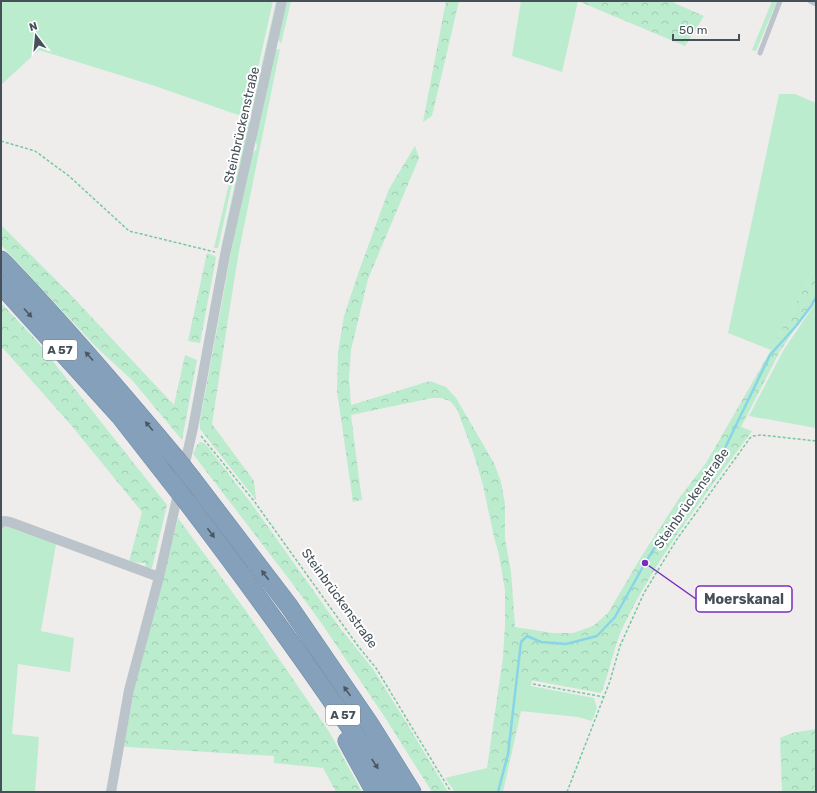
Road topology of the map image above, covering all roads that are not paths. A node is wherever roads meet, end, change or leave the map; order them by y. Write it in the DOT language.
graph roads {
  1 [pos="282,1"];
  2 [pos="780,1"];
  3 [pos="810,1"];
  4 [pos="816,4"];
  5 [pos="760,53"];
  6 [pos="1,260"];
  7 [pos="1,285"];
  8 [pos="1,523"];
  9 [pos="159,578"];
  10 [pos="289,640"];
  11 [pos="369,723"];
  12 [pos="111,792"];
  13 [pos="375,792"];
  14 [pos="393,792"];
  15 [pos="412,792"];
  16 [pos="425,792"];
  1 -- 9 [label="street, Steinbrückenstraße"];
  2 -- 5 [label="lane"];
  3 -- 4 [label="lane"];
  11 -- 6 [label="highway, A 57, one-way, bridge"];
  7 -- 10 [label="highway, A 57, one-way, bridge"];
  8 -- 9 [label="street"];
  9 -- 12 [label="street, Steinbrückenstraße"];
  10 -- 13 [label="highway"];
  10 -- 14 [label="highway, A 57, one-way"];
  11 -- 15 [label="highway, A 57"];
  11 -- 16 [label="highway"];
}
